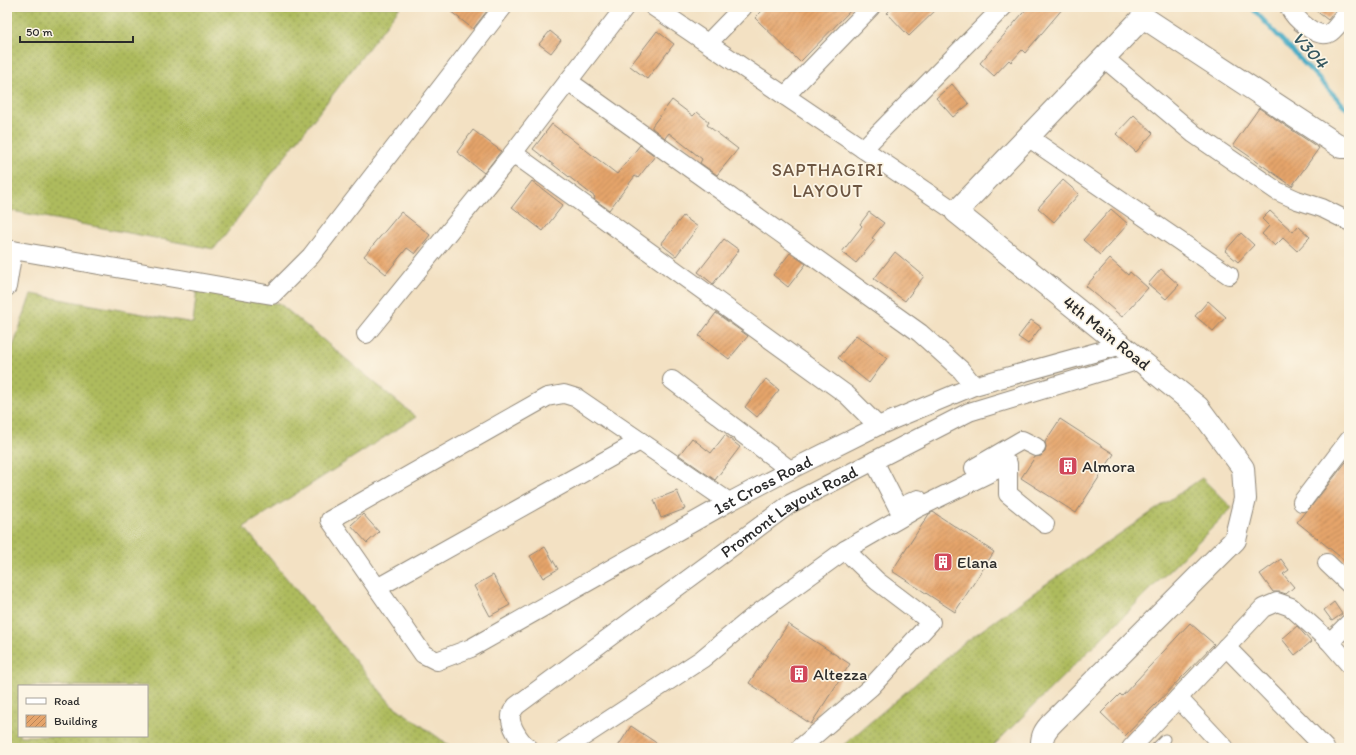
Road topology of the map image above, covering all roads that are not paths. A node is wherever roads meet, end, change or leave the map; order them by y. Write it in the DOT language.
graph roads {
  1 [pos="503,7"];
  2 [pos="625,7"];
  3 [pos="654,7"];
  4 [pos="743,7"];
  5 [pos="870,7"];
  6 [pos="1003,7"];
  7 [pos="1289,7"];
  8 [pos="1349,10"];
  9 [pos="1145,12"];
  10 [pos="708,43"];
  11 [pos="1104,58"];
  12 [pos="568,81"];
  13 [pos="785,96"];
  14 [pos="1028,137"];
  15 [pos="1349,147"];
  16 [pos="863,149"];
  17 [pos="513,152"];
  18 [pos="956,212"];
  19 [pos="1348,221"];
  20 [pos="10,250"];
  21 [pos="1229,276"];
  22 [pos="7,287"];
  23 [pos="366,334"];
  24 [pos="1122,346"];
  25 [pos="1140,360"];
  26 [pos="672,380"];
  27 [pos="974,386"];
  28 [pos="878,426"];
  29 [pos="1349,440"];
  30 [pos="640,441"];
  31 [pos="1036,447"];
  32 [pos="874,461"];
  33 [pos="790,470"];
  34 [pos="729,502"];
  35 [pos="1302,502"];
  36 [pos="1045,524"];
  37 [pos="845,550"];
  38 [pos="1327,563"];
  39 [pos="1349,584"];
  40 [pos="377,588"];
  41 [pos="1349,623"];
  42 [pos="1330,642"];
  43 [pos="1226,647"];
  44 [pos="1349,664"];
  45 [pos="1178,698"];
  46 [pos="1165,739"];
  47 [pos="529,748"];
  48 [pos="566,748"];
  49 [pos="800,748"];
  50 [pos="1042,748"];
  51 [pos="1131,748"];
  52 [pos="1156,748"];
  53 [pos="1225,748"];
  54 [pos="1325,748"];
  1 -- 20 [label="street"];
  2 -- 12 [label="street"];
  3 -- 10 [label="street"];
  4 -- 10 [label="street"];
  5 -- 13 [label="street"];
  6 -- 16 [label="street"];
  7 -- 8 [label="street"];
  9 -- 11 [label="street"];
  9 -- 15 [label="street"];
  10 -- 13 [label="street"];
  11 -- 14 [label="street"];
  11 -- 19 [label="street"];
  12 -- 17 [label="street"];
  12 -- 27 [label="street"];
  13 -- 16 [label="street"];
  14 -- 18 [label="street"];
  14 -- 21 [label="street"];
  16 -- 18 [label="street"];
  17 -- 23 [label="street"];
  17 -- 28 [label="street"];
  18 -- 24 [label="street, 4th Main Road"];
  20 -- 22 [label="street"];
  24 -- 25 [label="street, 4th Main Road"];
  24 -- 27 [label="street, 1st Cross Road"];
  25 -- 32 [label="street, Promont Layout Road"];
  25 -- 50 [label="street, 4th Main Road"];
  26 -- 33 [label="street"];
  27 -- 28 [label="street, 1st Cross Road"];
  28 -- 33 [label="street, 1st Cross Road"];
  29 -- 35 [label="street"];
  30 -- 34 [label="street"];
  30 -- 40 [label="street"];
  30 -- 40 [label="street"];
  31 -- 32 [label="street"];
  32 -- 47 [label="street, Promont Layout Road"];
  33 -- 34 [label="street, 1st Cross Road"];
  34 -- 40 [label="street, 1st Cross Road"];
  36 -- 37 [label="street"];
  37 -- 48 [label="street"];
  37 -- 49 [label="street"];
  38 -- 39 [label="street"];
  41 -- 42 [label="street"];
  42 -- 43 [label="street"];
  42 -- 44 [label="street"];
  43 -- 45 [label="street"];
  43 -- 54 [label="street"];
  45 -- 51 [label="street"];
  45 -- 53 [label="street"];
  46 -- 52 [label="lane"];
}
